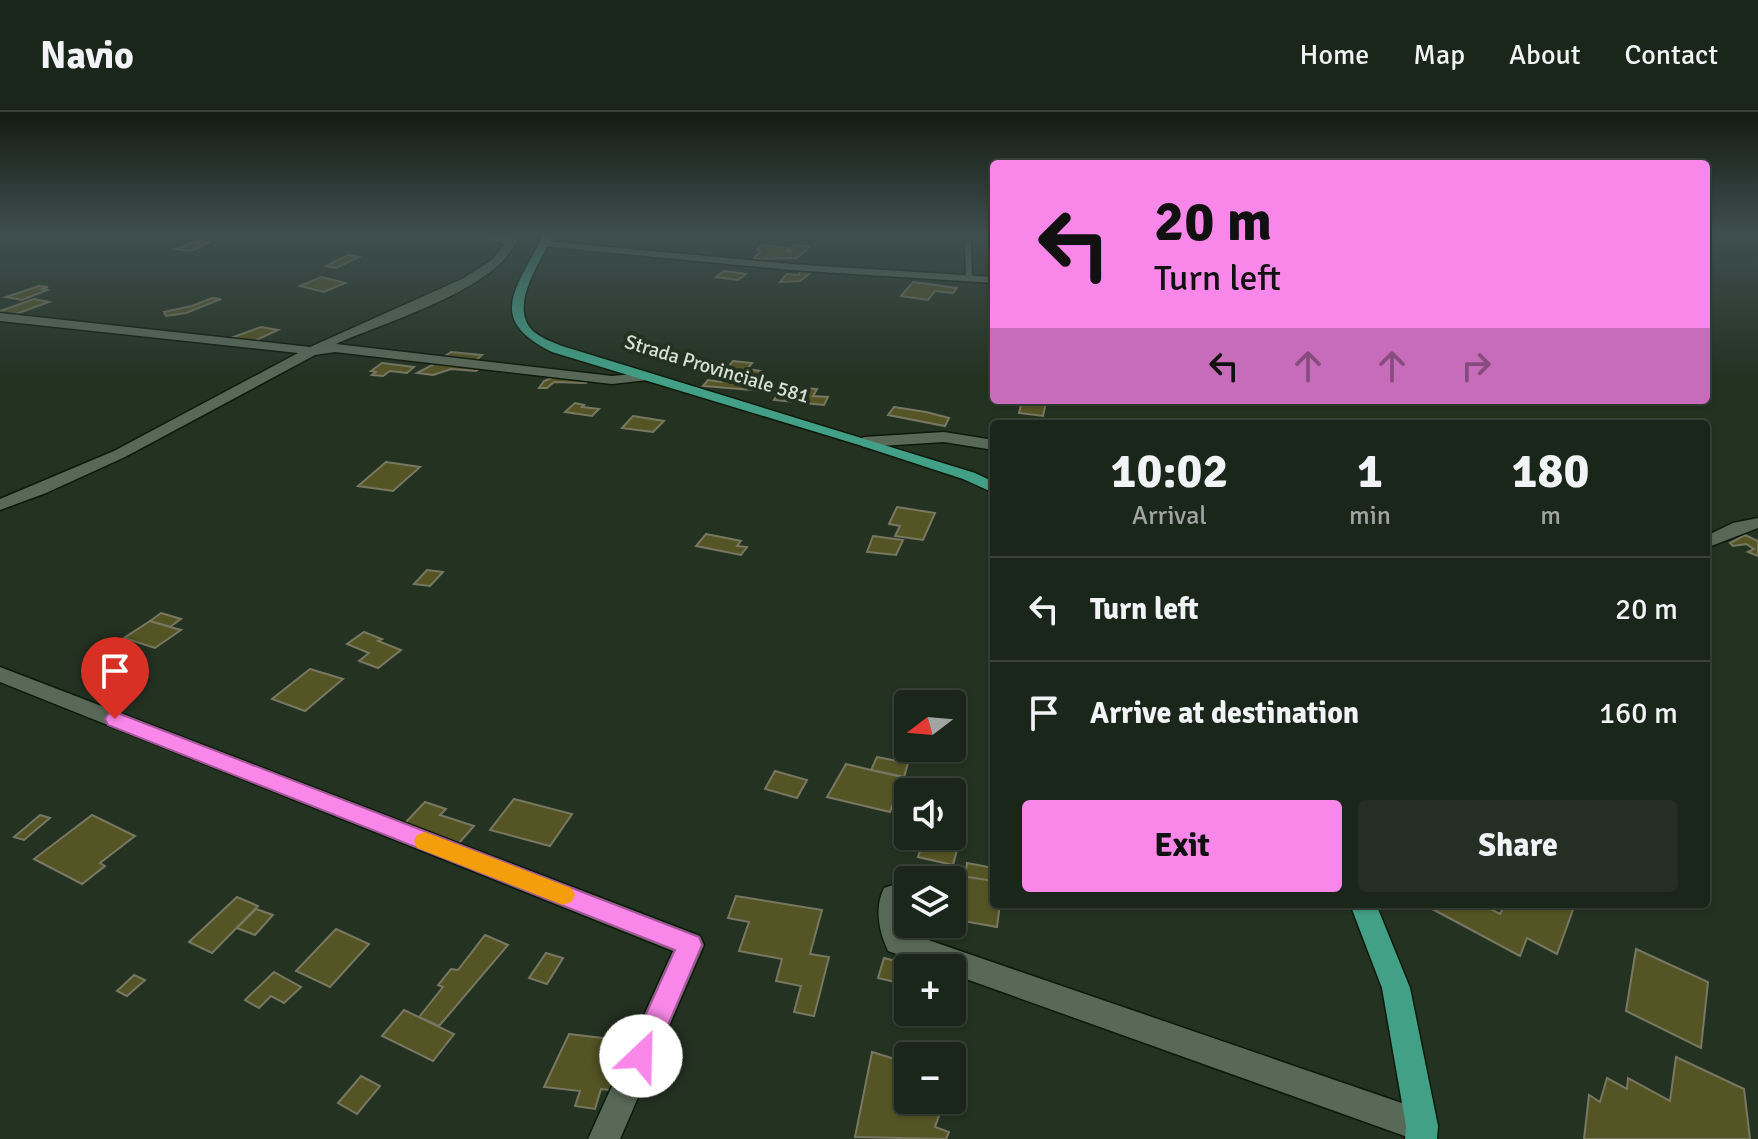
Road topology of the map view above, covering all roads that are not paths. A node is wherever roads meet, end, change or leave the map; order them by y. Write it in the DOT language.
graph roads {
  1 [pos="462,283"];
  2 [pos="525,283"];
  3 [pos="0,317"];
  4 [pos="313,351"];
  5 [pos="643,377"];
  6 [pos="864,442"];
  7 [pos="990,444"];
  8 [pos="990,486"];
  9 [pos="0,505"];
  10 [pos="1758,523"];
  11 [pos="1710,541"];
  12 [pos="0,674"];
  13 [pos="893,896"];
  14 [pos="1365,908"];
  15 [pos="1422,1132"];
  16 [pos="604,1139"];
  1 -- 4 [label="street"];
  2 -- 5 [label="main road, Strada Provinciale 581"];
  3 -- 4 [label="street"];
  4 -- 5 [label="street"];
  4 -- 9 [label="street"];
  5 -- 6 [label="main road, Strada Provinciale 581"];
  6 -- 7 [label="street"];
  6 -- 8 [label="main road, Strada Provinciale 581"];
  10 -- 11 [label="street"];
  12 -- 16 [label="street"];
  13 -- 15 [label="street"];
  14 -- 15 [label="main road"];
}
